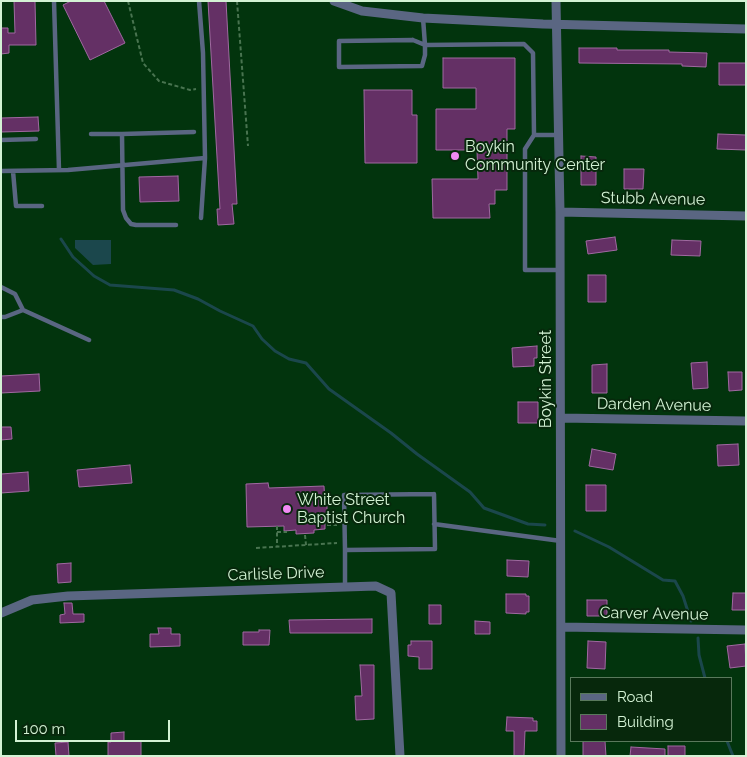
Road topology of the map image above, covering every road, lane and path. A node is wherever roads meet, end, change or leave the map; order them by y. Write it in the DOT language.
graph roads {
  1 [pos="54,1"];
  2 [pos="128,1"];
  3 [pos="199,1"];
  4 [pos="237,1"];
  5 [pos="334,1"];
  6 [pos="556,1"];
  7 [pos="423,18"];
  8 [pos="555,24"];
  9 [pos="746,29"];
  10 [pos="425,45"];
  11 [pos="204,88"];
  12 [pos="194,132"];
  13 [pos="91,134"];
  14 [pos="122,134"];
  15 [pos="534,135"];
  16 [pos="558,135"];
  17 [pos="36,139"];
  18 [pos="1,140"];
  19 [pos="248,146"];
  20 [pos="205,158"];
  21 [pos="123,165"];
  22 [pos="13,170"];
  23 [pos="59,170"];
  24 [pos="1,171"];
  25 [pos="42,206"];
  26 [pos="560,212"];
  27 [pos="746,216"];
  28 [pos="201,218"];
  29 [pos="176,225"];
  30 [pos="560,270"];
  31 [pos="1,288"];
  32 [pos="23,310"];
  33 [pos="1,317"];
  34 [pos="89,340"];
  35 [pos="561,418"];
  36 [pos="746,421"];
  37 [pos="434,524"];
  38 [pos="327,525"];
  39 [pos="337,525"];
  40 [pos="277,526"];
  41 [pos="277,532"];
  42 [pos="287,532"];
  43 [pos="305,534"];
  44 [pos="561,541"];
  45 [pos="338,543"];
  46 [pos="306,545"];
  47 [pos="278,547"];
  48 [pos="256,548"];
  49 [pos="345,550"];
  50 [pos="345,586"];
  51 [pos="1,613"];
  52 [pos="561,627"];
  53 [pos="746,630"];
  54 [pos="400,756"];
  55 [pos="561,756"];
  1 -- 23 [label="lane"];
  2 -- 11 [label="path"];
  3 -- 11 [label="lane"];
  4 -- 19 [label="path"];
  5 -- 7 [label="street"];
  6 -- 8 [label="street, Boykin Street"];
  7 -- 8 [label="street"];
  7 -- 10 [label="lane"];
  8 -- 9 [label="street"];
  8 -- 16 [label="street, Boykin Street"];
  10 -- 10 [label="lane"];
  10 -- 15 [label="lane"];
  11 -- 20 [label="lane"];
  12 -- 14 [label="lane"];
  13 -- 14 [label="lane"];
  14 -- 21 [label="lane"];
  15 -- 16 [label="lane"];
  15 -- 30 [label="lane"];
  16 -- 26 [label="street, Boykin Street"];
  17 -- 18 [label="lane"];
  20 -- 21 [label="lane"];
  20 -- 28 [label="lane"];
  21 -- 23 [label="lane"];
  21 -- 29 [label="lane"];
  22 -- 23 [label="lane"];
  22 -- 24 [label="lane"];
  22 -- 25 [label="lane"];
  26 -- 27 [label="street, Stubb Avenue"];
  26 -- 30 [label="street, Boykin Street"];
  30 -- 35 [label="street, Boykin Street"];
  31 -- 32 [label="lane"];
  32 -- 33 [label="lane"];
  32 -- 34 [label="lane"];
  35 -- 36 [label="street, Darden Avenue"];
  35 -- 44 [label="street, Boykin Street"];
  37 -- 44 [label="lane"];
  37 -- 49 [label="lane"];
  37 -- 49 [label="lane"];
  38 -- 39 [label="path"];
  40 -- 41 [label="path"];
  41 -- 42 [label="path"];
  41 -- 47 [label="path"];
  43 -- 46 [label="path"];
  44 -- 52 [label="street, Boykin Street"];
  45 -- 46 [label="path"];
  46 -- 47 [label="path"];
  47 -- 48 [label="path"];
  49 -- 50 [label="lane"];
  50 -- 51 [label="street, Carlisle Drive"];
  50 -- 54 [label="street, Carlisle Drive"];
  52 -- 53 [label="street, Carver Avenue"];
  52 -- 55 [label="street, Boykin Street"];
}
